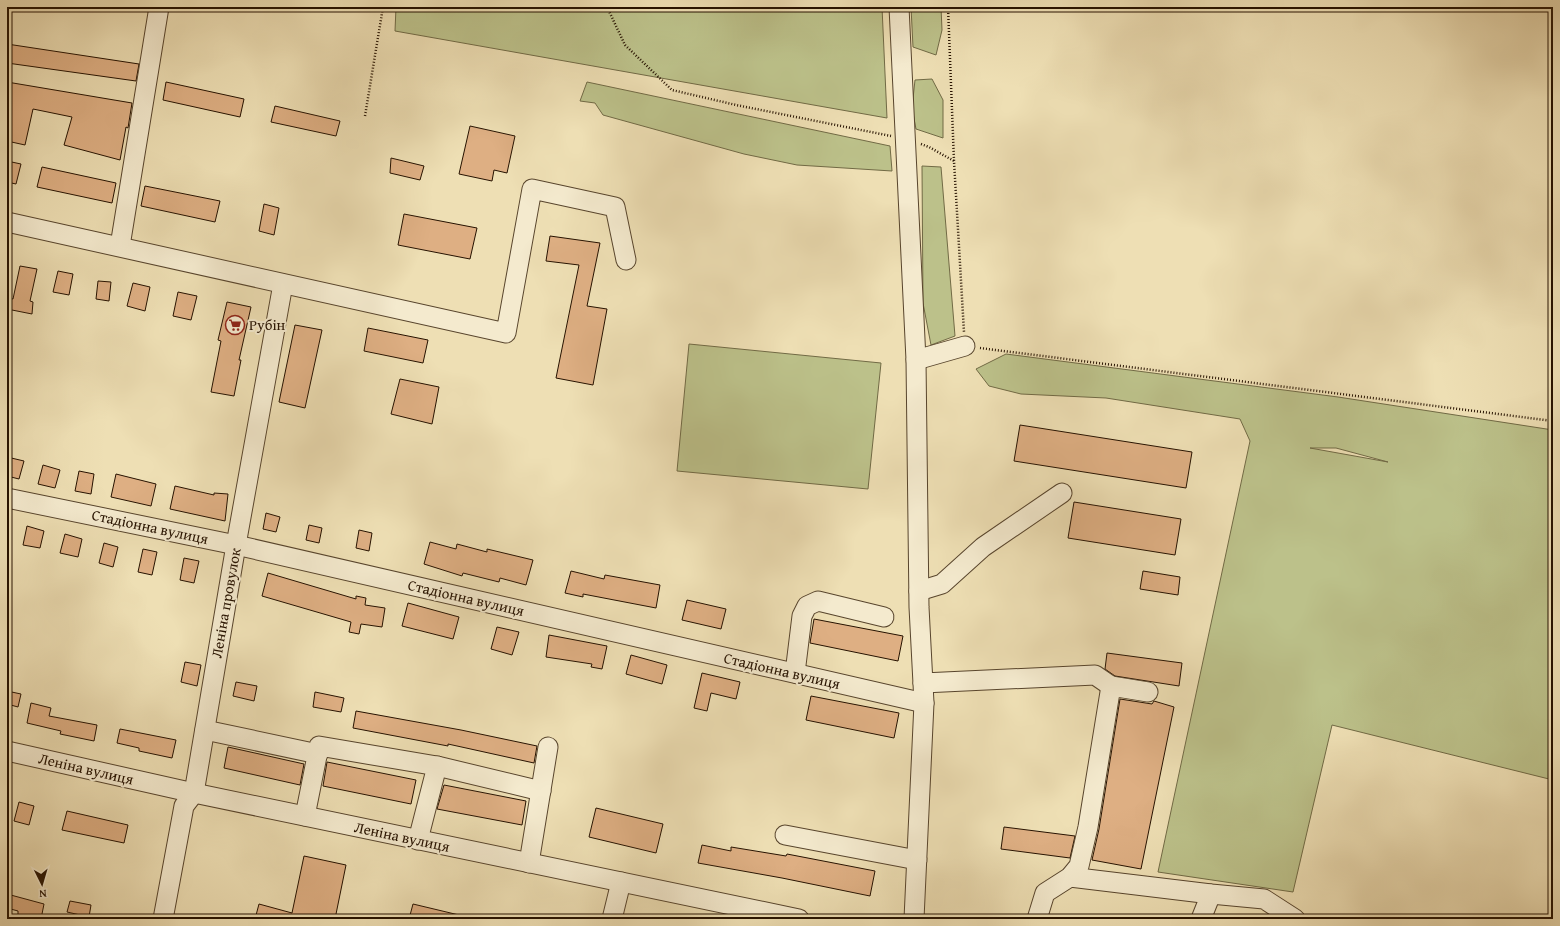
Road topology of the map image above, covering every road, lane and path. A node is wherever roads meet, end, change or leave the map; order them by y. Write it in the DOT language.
graph roads {
  1 [pos="159,7"];
  2 [pos="383,7"];
  3 [pos="607,7"];
  4 [pos="899,7"];
  5 [pos="948,7"];
  6 [pos="364,116"];
  7 [pos="906,140"];
  8 [pos="954,161"];
  9 [pos="7,222"];
  10 [pos="120,246"];
  11 [pos="626,260"];
  12 [pos="283,284"];
  13 [pos="965,346"];
  14 [pos="916,360"];
  15 [pos="1553,421"];
  16 [pos="1062,493"];
  17 [pos="7,498"];
  18 [pos="236,545"];
  19 [pos="919,591"];
  20 [pos="884,617"];
  21 [pos="795,674"];
  22 [pos="924,683"];
  23 [pos="1111,686"];
  24 [pos="1148,692"];
  25 [pos="924,703"];
  26 [pos="205,730"];
  27 [pos="548,747"];
  28 [pos="7,751"];
  29 [pos="318,754"];
  30 [pos="437,766"];
  31 [pos="541,791"];
  32 [pos="194,793"];
  33 [pos="305,816"];
  34 [pos="785,835"];
  35 [pos="418,840"];
  36 [pos="917,860"];
  37 [pos="529,863"];
  38 [pos="1070,877"];
  39 [pos="621,882"];
  40 [pos="1211,894"];
  41 [pos="747,914"];
  42 [pos="163,919"];
  43 [pos="612,919"];
  44 [pos="799,919"];
  45 [pos="914,919"];
  46 [pos="1037,919"];
  47 [pos="1201,919"];
  48 [pos="1295,919"];
  1 -- 10 [label="street"];
  2 -- 6 [label="path"];
  3 -- 7 [label="path"];
  4 -- 7 [label="street"];
  5 -- 8 [label="path"];
  7 -- 8 [label="path"];
  7 -- 14 [label="street"];
  8 -- 13 [label="path"];
  9 -- 10 [label="street"];
  10 -- 12 [label="street"];
  11 -- 12 [label="street"];
  12 -- 18 [label="street, Леніна провулок"];
  13 -- 14 [label="street"];
  13 -- 15 [label="path"];
  14 -- 19 [label="street"];
  16 -- 19 [label="street"];
  17 -- 18 [label="street, Стадіонна вулиця"];
  18 -- 21 [label="street, Стадіонна вулиця"];
  18 -- 26 [label="street, Леніна провулок"];
  19 -- 22 [label="street"];
  20 -- 21 [label="street"];
  21 -- 25 [label="street, Стадіонна вулиця"];
  22 -- 23 [label="street"];
  22 -- 25 [label="street"];
  23 -- 24 [label="street"];
  23 -- 38 [label="street"];
  25 -- 36 [label="street"];
  26 -- 29 [label="street"];
  26 -- 32 [label="street, Леніна провулок"];
  27 -- 31 [label="street"];
  28 -- 32 [label="street, Леніна вулиця"];
  29 -- 30 [label="street"];
  29 -- 33 [label="street"];
  30 -- 31 [label="street"];
  30 -- 35 [label="street"];
  31 -- 37 [label="street"];
  32 -- 33 [label="street, Леніна вулиця"];
  32 -- 42 [label="street, Леніна провулок"];
  33 -- 35 [label="street, Леніна вулиця"];
  34 -- 36 [label="street"];
  35 -- 37 [label="street, Леніна вулиця"];
  36 -- 45 [label="street"];
  37 -- 39 [label="street, Леніна вулиця"];
  38 -- 40 [label="street"];
  38 -- 46 [label="street"];
  39 -- 41 [label="street, Леніна вулиця"];
  39 -- 43 [label="street"];
  40 -- 47 [label="street"];
  40 -- 48 [label="street"];
  41 -- 44 [label="street, Леніна вулиця"];
}
